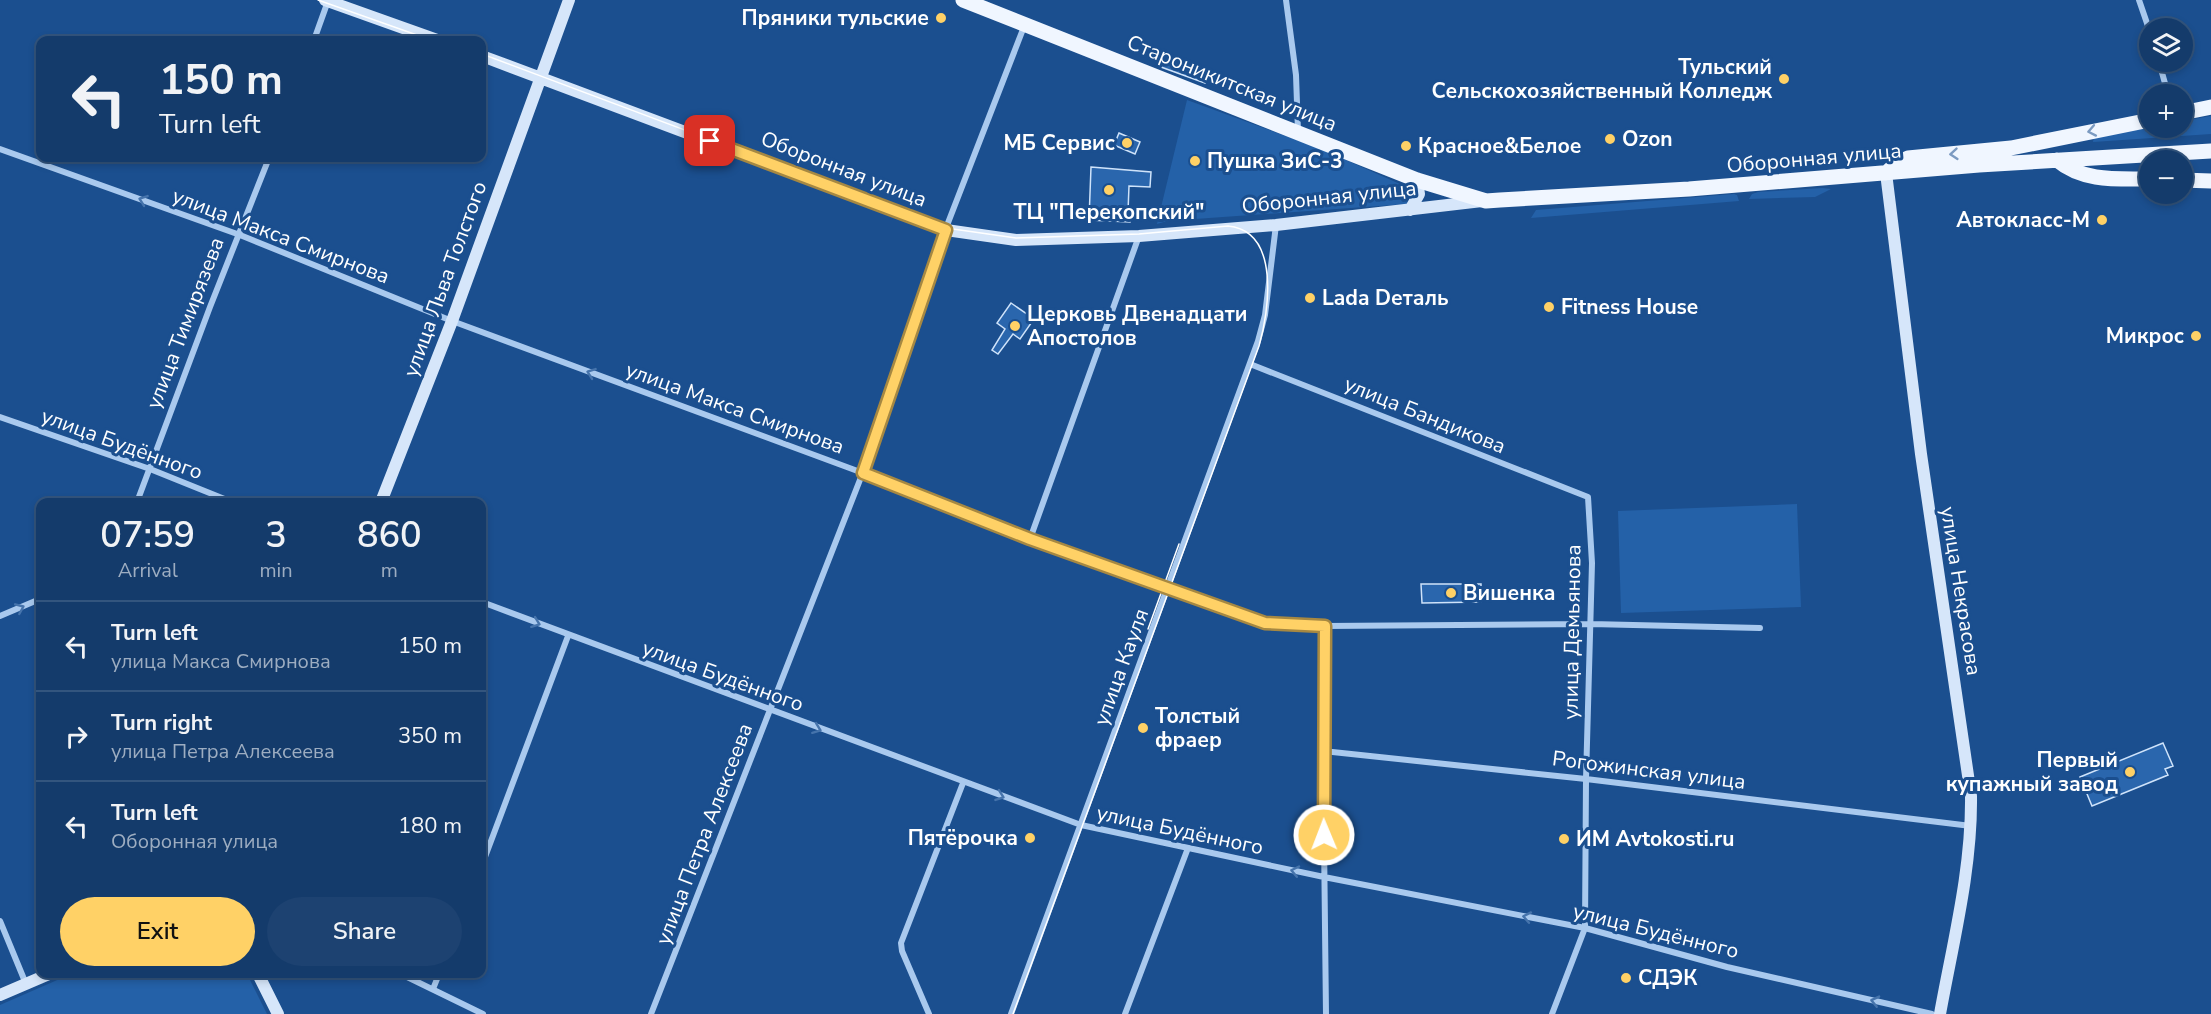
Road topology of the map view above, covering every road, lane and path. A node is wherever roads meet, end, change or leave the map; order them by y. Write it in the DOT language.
graph roads {
  1 [pos="327,0"];
  2 [pos="569,0"];
  3 [pos="963,0"];
  4 [pos="1286,0"];
  5 [pos="2139,0"];
  6 [pos="2145,18"];
  7 [pos="1025,24"];
  8 [pos="315,36"];
  9 [pos="426,36"];
  10 [pos="486,57"];
  11 [pos="539,77"];
  12 [pos="2211,107"];
  13 [pos="2193,111"];
  14 [pos="2139,122"];
  15 [pos="1298,131"];
  16 [pos="2011,148"];
  17 [pos="0,149"];
  18 [pos="2211,151"];
  19 [pos="2051,160"];
  20 [pos="36,162"];
  21 [pos="36,162"];
  22 [pos="267,162"];
  23 [pos="1979,165"];
  24 [pos="1894,169"];
  25 [pos="2139,178"];
  26 [pos="1417,180"];
  27 [pos="2193,180"];
  28 [pos="2211,181"];
  29 [pos="1486,201"];
  30 [pos="1410,210"];
  31 [pos="1276,225"];
  32 [pos="946,230"];
  33 [pos="240,235"];
  34 [pos="1139,236"];
  35 [pos="452,321"];
  36 [pos="1250,364"];
  37 [pos="0,417"];
  38 [pos="150,469"];
  39 [pos="863,473"];
  40 [pos="1588,497"];
  41 [pos="139,498"];
  42 [pos="222,498"];
  43 [pos="383,498"];
  44 [pos="1030,539"];
  45 [pos="1167,587"];
  46 [pos="36,601"];
  47 [pos="486,604"];
  48 [pos="0,616"];
  49 [pos="1591,624"];
  50 [pos="1325,626"];
  51 [pos="1760,628"];
  52 [pos="568,636"];
  53 [pos="770,711"];
  54 [pos="1323,751"];
  55 [pos="1586,779"];
  56 [pos="963,783"];
  57 [pos="1081,825"];
  58 [pos="1971,826"];
  59 [pos="1188,848"];
  60 [pos="486,854"];
  61 [pos="1324,877"];
  62 [pos="0,921"];
  63 [pos="1585,928"];
  64 [pos="40,978"];
  65 [pos="260,978"];
  66 [pos="409,978"];
  67 [pos="437,978"];
  68 [pos="26,984"];
  69 [pos="433,989"];
  70 [pos="0,995"];
  71 [pos="278,1014"];
  72 [pos="483,1014"];
  73 [pos="651,1014"];
  74 [pos="929,1014"];
  75 [pos="1011,1014"];
  76 [pos="1125,1014"];
  77 [pos="1326,1014"];
  78 [pos="1552,1014"];
  79 [pos="1932,1014"];
  80 [pos="1940,1014"];
  1 -- 8 [label="street"];
  1 -- 9 [label="street"];
  2 -- 11 [label="street, улица Льва Толстого"];
  3 -- 7 [label="main road, Староникитская улица"];
  4 -- 15 [label="street"];
  5 -- 6 [label="street"];
  7 -- 15 [label="main road, Староникитская улица"];
  7 -- 32 [label="street, улица Петра Алексеева"];
  10 -- 11 [label="street, Оборонная улица"];
  11 -- 32 [label="street, Оборонная улица"];
  11 -- 35 [label="street, улица Льва Толстого"];
  12 -- 13 [label="main road"];
  14 -- 16 [label="main road, one-way"];
  15 -- 26 [label="main road, Староникитская улица"];
  16 -- 19 [label="main road"];
  16 -- 23 [label="main road"];
  16 -- 24 [label="main road, one-way"];
  21 -- 17 [label="street, улица Макса Смирнова, one-way"];
  18 -- 19 [label="main road, Оборонная улица"];
  19 -- 23 [label="main road, Оборонная улица"];
  19 -- 25 [label="main road"];
  33 -- 20 [label="street, улица Макса Смирнова, one-way"];
  22 -- 33 [label="street, улица Тимирязева"];
  23 -- 24 [label="main road, Оборонная улица"];
  24 -- 29 [label="main road, Оборонная улица"];
  24 -- 58 [label="street, улица Некрасова"];
  26 -- 29 [label="main road, Староникитская улица"];
  26 -- 30 [label="street"];
  27 -- 28 [label="main road"];
  29 -- 30 [label="street, Оборонная улица"];
  30 -- 31 [label="street, Оборонная улица"];
  31 -- 34 [label="street, Оборонная улица"];
  31 -- 36 [label="street, улица Кауля"];
  32 -- 34 [label="street, Оборонная улица"];
  32 -- 39 [label="street, улица Петра Алексеева"];
  33 -- 35 [label="street, улица Макса Смирнова"];
  33 -- 38 [label="street, улица Тимирязева"];
  34 -- 44 [label="street"];
  39 -- 35 [label="street, улица Макса Смирнова, one-way"];
  35 -- 43 [label="street, улица Льва Толстого"];
  36 -- 40 [label="street, улица Бандикова"];
  36 -- 45 [label="street, улица Кауля"];
  37 -- 38 [label="street, улица Будённого"];
  38 -- 41 [label="street, улица Тимирязева"];
  38 -- 42 [label="street, улица Будённого"];
  39 -- 44 [label="street, улица Макса Смирнова"];
  39 -- 53 [label="street, улица Петра Алексеева"];
  40 -- 49 [label="street, улица Демьянова"];
  44 -- 45 [label="street, улица Макса Смирнова"];
  45 -- 50 [label="street, улица Макса Смирнова"];
  45 -- 57 [label="street, улица Кауля"];
  48 -- 46 [label="street, one-way"];
  47 -- 52 [label="street, улица Будённого, one-way"];
  49 -- 50 [label="street, улица Макса Смирнова"];
  49 -- 51 [label="street, улица Макса Смирнова"];
  49 -- 55 [label="street, улица Демьянова"];
  50 -- 54 [label="street"];
  52 -- 53 [label="street, улица Будённого"];
  52 -- 60 [label="street"];
  53 -- 56 [label="street, улица Будённого, one-way"];
  53 -- 73 [label="street, улица Петра Алексеева"];
  54 -- 55 [label="street, Рогожинская улица"];
  54 -- 61 [label="street"];
  55 -- 58 [label="street, Рогожинская улица"];
  55 -- 63 [label="street, улица Демьянова"];
  56 -- 57 [label="street, улица Будённого, one-way"];
  56 -- 74 [label="street"];
  57 -- 59 [label="street, улица Будённого"];
  57 -- 75 [label="street, улица Кауля"];
  58 -- 80 [label="street, улица Некрасова"];
  61 -- 59 [label="street, улица Будённого, one-way"];
  59 -- 76 [label="street"];
  63 -- 61 [label="street, улица Будённого, one-way"];
  61 -- 77 [label="street"];
  62 -- 68 [label="street"];
  63 -- 78 [label="street, улица Демьянова"];
  79 -- 63 [label="street, улица Будённого, one-way"];
  64 -- 68 [label="street"];
  65 -- 71 [label="street"];
  66 -- 69 [label="street"];
  67 -- 69 [label="street"];
  68 -- 70 [label="street"];
  69 -- 72 [label="street"];
}
